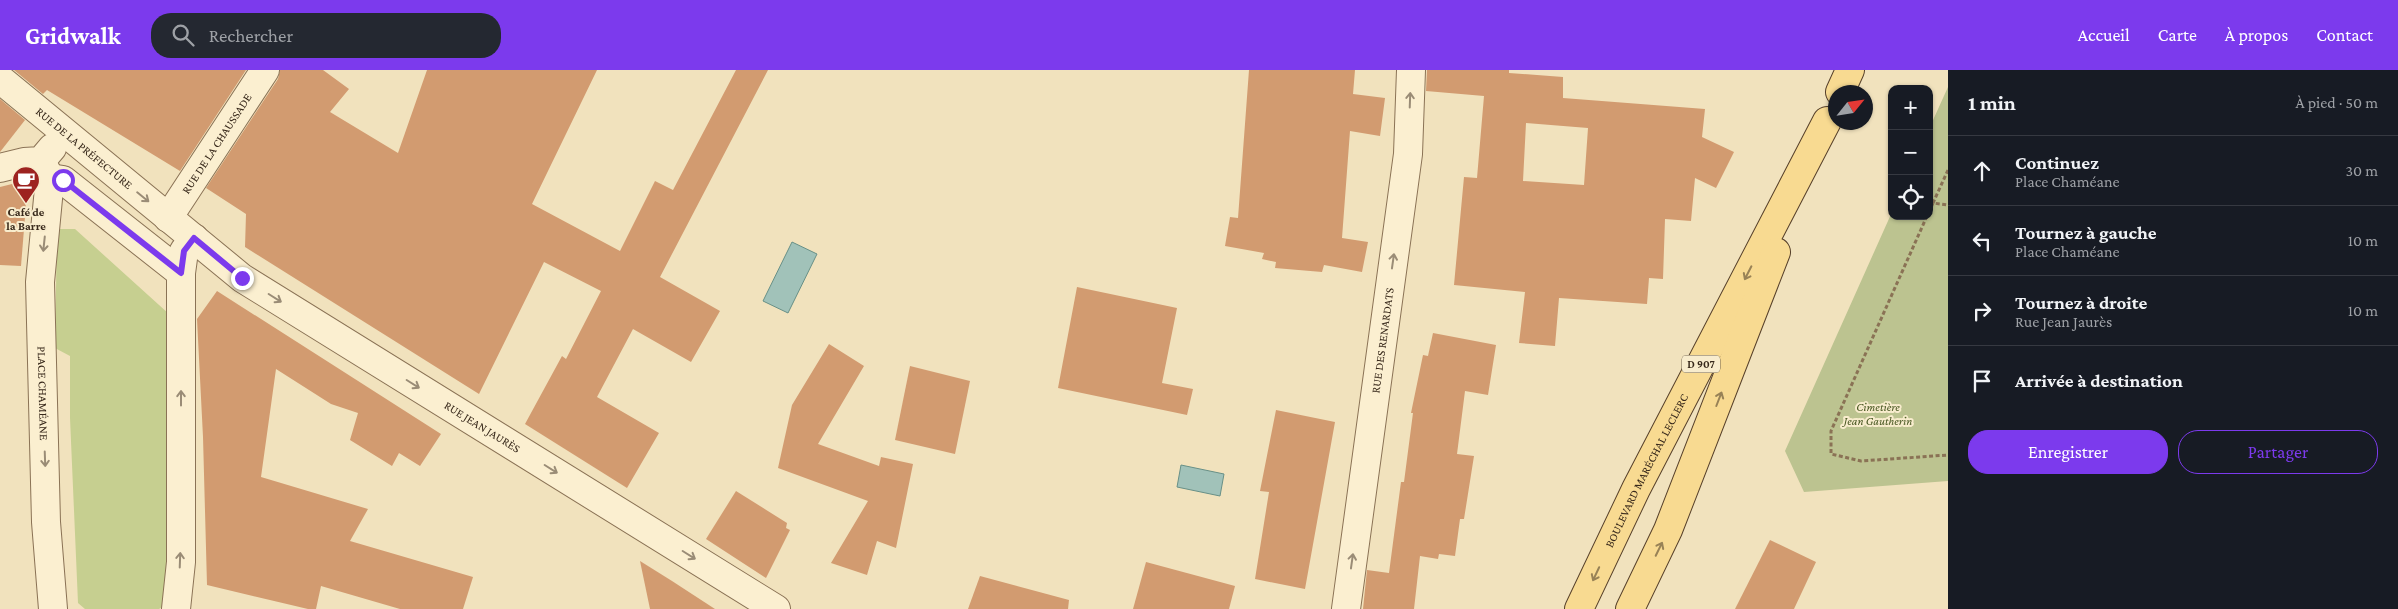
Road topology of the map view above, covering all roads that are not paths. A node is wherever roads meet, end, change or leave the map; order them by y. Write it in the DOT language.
graph roads {
  1 [pos="265,70"];
  2 [pos="1411,70"];
  3 [pos="1850,70"];
  4 [pos="0,79"];
  5 [pos="1843,85"];
  6 [pos="1828,118"];
  7 [pos="1828,120"];
  8 [pos="64,133"];
  9 [pos="0,168"];
  10 [pos="45,170"];
  11 [pos="168,218"];
  12 [pos="194,238"];
  13 [pos="181,273"];
  14 [pos="53,609"];
  15 [pos="176,609"];
  16 [pos="776,609"];
  17 [pos="1346,609"];
  18 [pos="1579,609"];
  19 [pos="1630,609"];
  1 -- 11 [label="street, RUE DE LA CHAUSSADE"];
  17 -- 2 [label="street, RUE DES RENARDATS, one-way"];
  3 -- 5 [label="main road"];
  4 -- 8 [label="street, RUE DE LA PRÉFECTURE"];
  6 -- 18 [label="main road, BOULEVARD MARÉCHAL LECLERC / D 907, one-way"];
  19 -- 7 [label="main road, BOULEVARD MARÉCHAL LECLERC / D 907, one-way"];
  8 -- 10 [label="street"];
  8 -- 11 [label="street, RUE DE LA PRÉFECTURE, one-way"];
  9 -- 10 [label="street"];
  10 -- 13 [label="street"];
  10 -- 14 [label="street, PLACE CHAMÉANE, one-way"];
  11 -- 12 [label="street"];
  12 -- 13 [label="street"];
  12 -- 16 [label="street, RUE JEAN JAURÈS, one-way"];
  15 -- 13 [label="street, one-way"];
}
